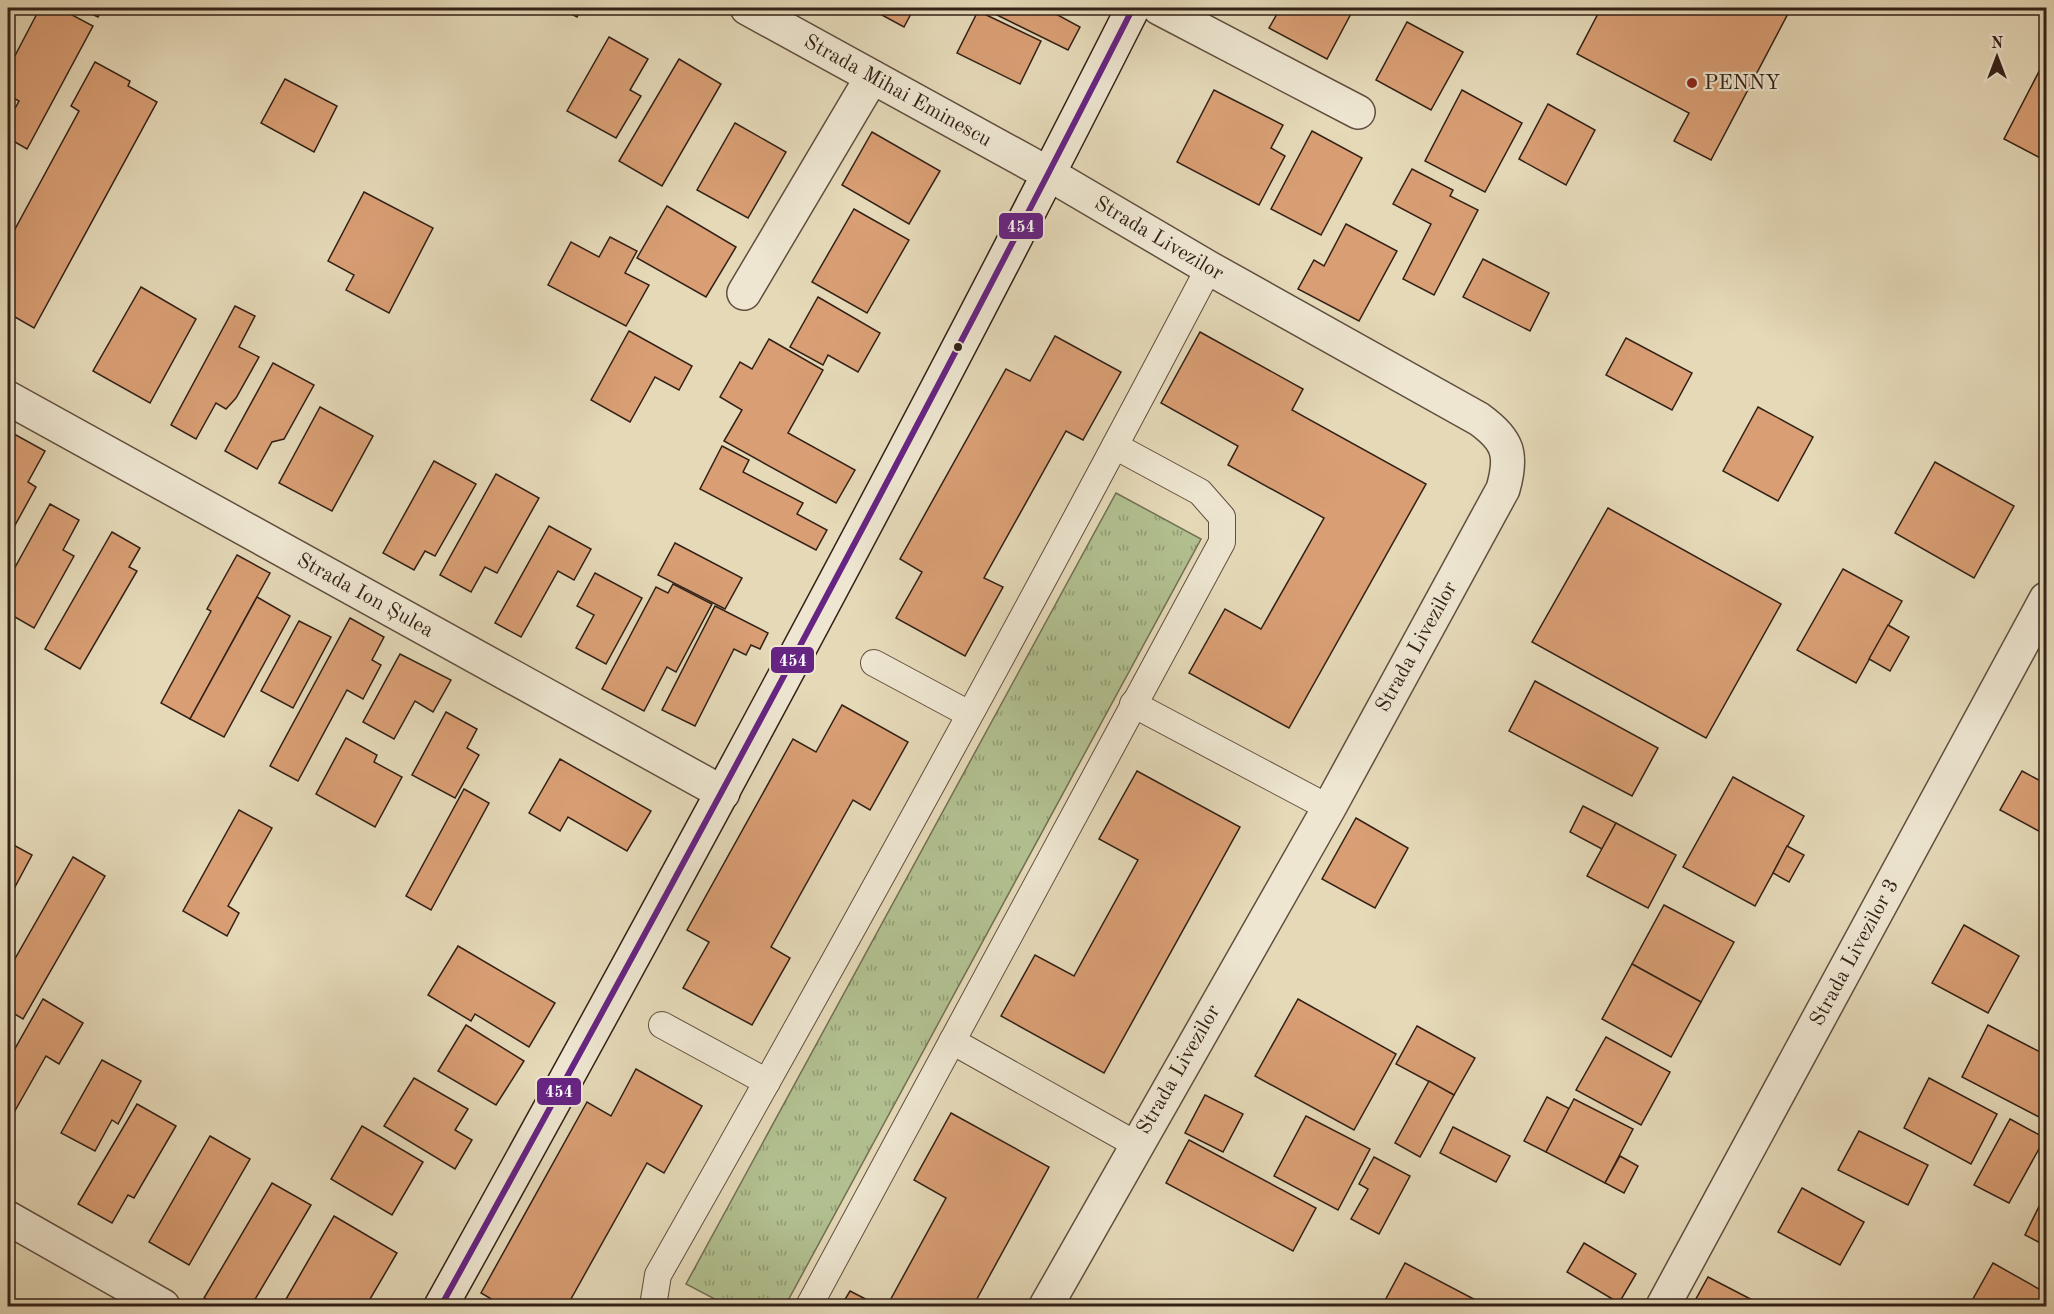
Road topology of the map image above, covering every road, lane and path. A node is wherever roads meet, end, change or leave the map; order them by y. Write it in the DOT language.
graph roads {
  1 [pos="747,8"];
  2 [pos="1133,8"];
  3 [pos="1159,8"];
  4 [pos="872,77"];
  5 [pos="1359,112"];
  6 [pos="1049,174"];
  7 [pos="1209,268"];
  8 [pos="744,293"];
  9 [pos="8,398"];
  10 [pos="1115,446"];
  11 [pos="2046,599"];
  12 [pos="874,663"];
  13 [pos="1133,704"];
  14 [pos="969,714"];
  15 [pos="723,793"];
  16 [pos="1329,808"];
  17 [pos="662,1025"];
  18 [pos="952,1041"];
  19 [pos="767,1082"];
  20 [pos="1137,1145"];
  21 [pos="8,1218"];
  22 [pos="163,1306"];
  23 [pos="441,1306"];
  24 [pos="653,1306"];
  25 [pos="809,1306"];
  26 [pos="1046,1306"];
  27 [pos="1663,1306"];
  1 -- 4 [label="street, Strada Mihai Eminescu"];
  2 -- 6 [label="street"];
  3 -- 5 [label="street"];
  4 -- 6 [label="street, Strada Mihai Eminescu"];
  4 -- 8 [label="street"];
  6 -- 7 [label="street, Strada Livezilor"];
  6 -- 15 [label="street"];
  7 -- 10 [label="lane"];
  7 -- 16 [label="street, Strada Livezilor"];
  9 -- 15 [label="street, Strada Ion Șulea"];
  10 -- 13 [label="lane"];
  10 -- 14 [label="lane"];
  11 -- 27 [label="street, Strada Livezilor 3"];
  12 -- 14 [label="lane"];
  13 -- 16 [label="lane"];
  13 -- 18 [label="lane"];
  14 -- 19 [label="lane"];
  15 -- 23 [label="street"];
  16 -- 20 [label="street, Strada Livezilor"];
  17 -- 19 [label="lane"];
  18 -- 20 [label="lane"];
  18 -- 25 [label="lane"];
  19 -- 24 [label="lane"];
  20 -- 26 [label="street, Strada Livezilor"];
  21 -- 22 [label="street"];
}
